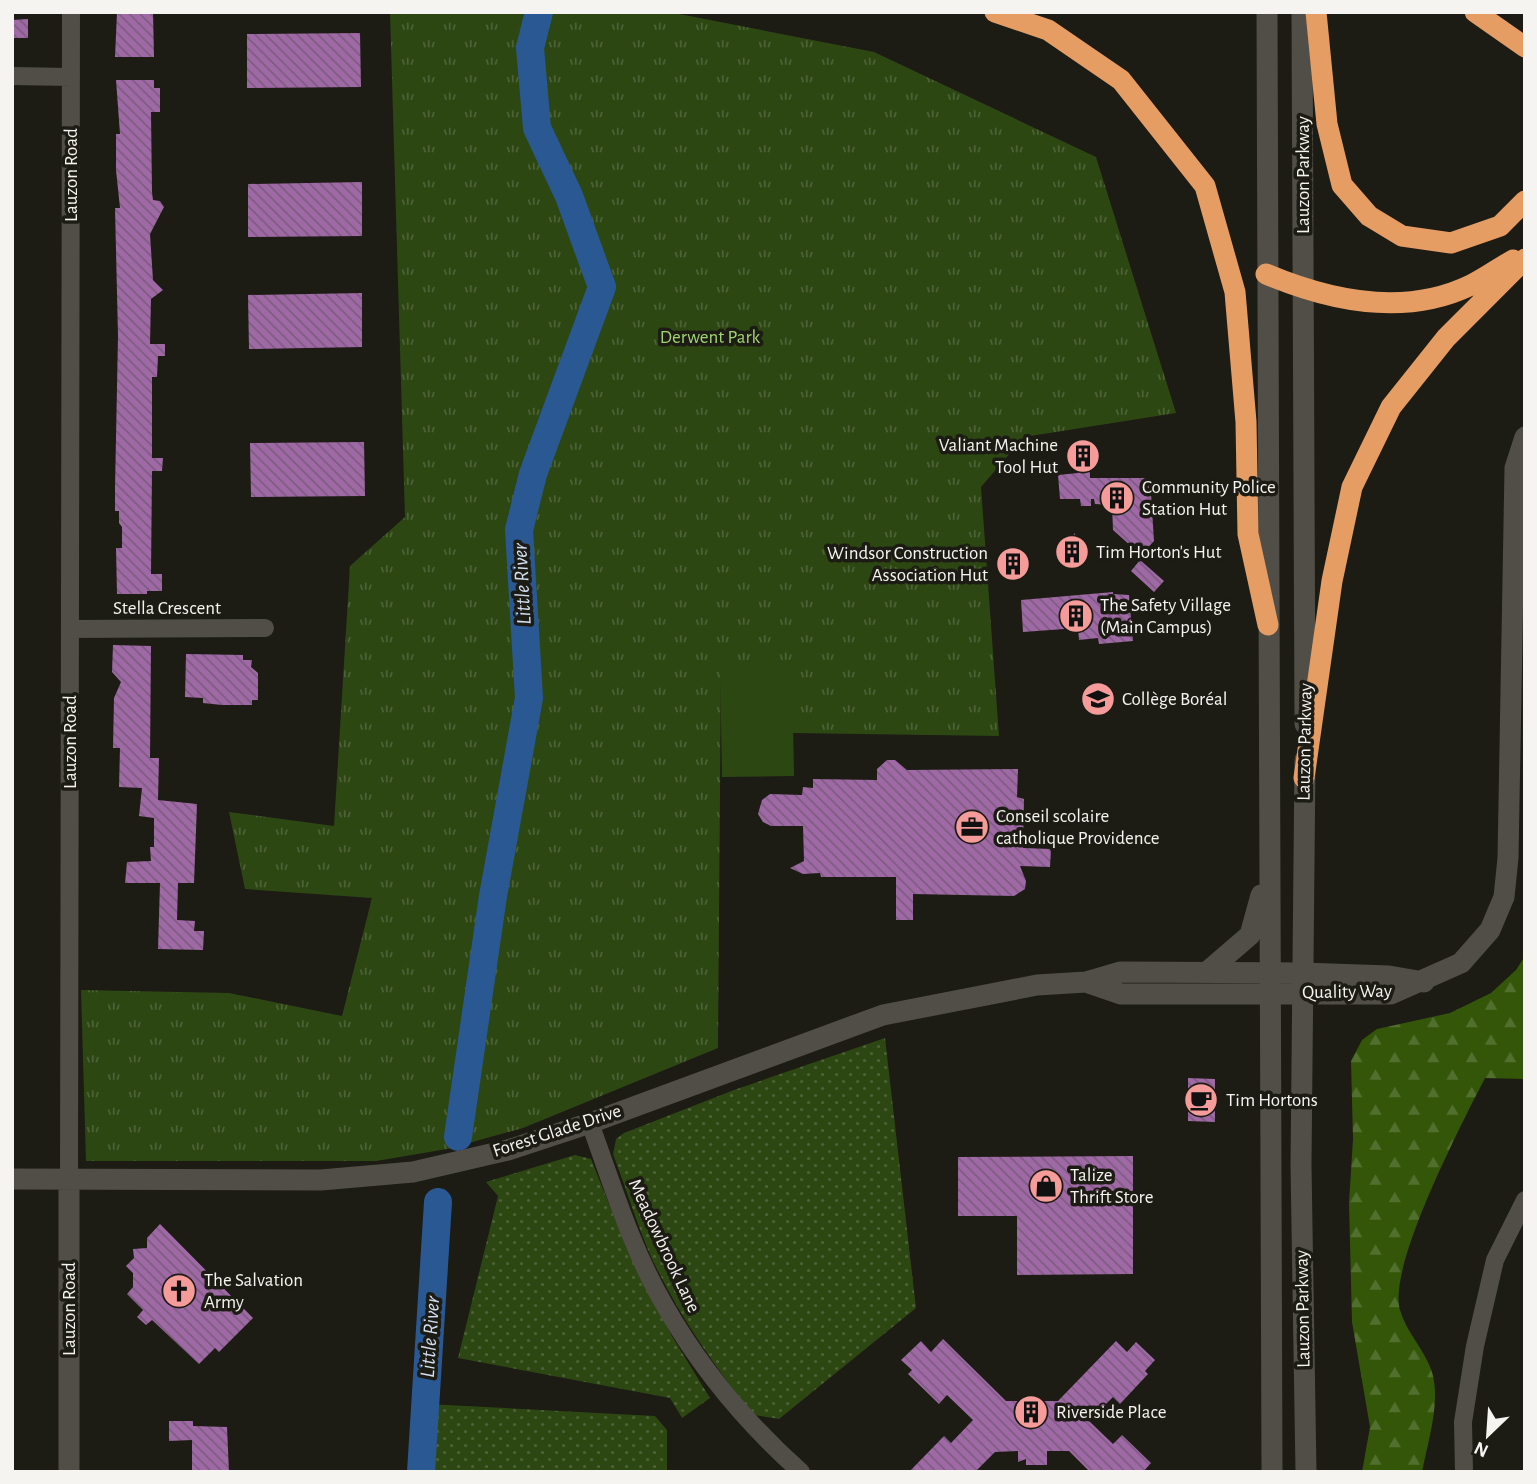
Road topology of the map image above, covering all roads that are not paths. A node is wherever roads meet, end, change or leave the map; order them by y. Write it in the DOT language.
graph roads {
  1 [pos="71,12"];
  2 [pos="995,12"];
  3 [pos="1267,12"];
  4 [pos="1302,12"];
  5 [pos="1317,12"];
  6 [pos="1475,12"];
  7 [pos="1310,35"];
  8 [pos="1525,47"];
  9 [pos="12,76"];
  10 [pos="71,77"];
  11 [pos="1525,201"];
  12 [pos="1525,253"];
  13 [pos="1525,259"];
  14 [pos="1266,274"];
  15 [pos="1303,289"];
  16 [pos="1525,437"];
  17 [pos="1268,625"];
  18 [pos="265,628"];
  19 [pos="70,629"];
  20 [pos="1517,766"];
  21 [pos="1304,778"];
  22 [pos="1269,869"];
  23 [pos="1207,972"];
  24 [pos="1086,982"];
  25 [pos="1269,983"];
  26 [pos="1302,983"];
  27 [pos="590,1123"];
  28 [pos="69,1178"];
  29 [pos="12,1179"];
  30 [pos="1525,1200"];
  31 [pos="69,1472"];
  32 [pos="801,1472"];
  33 [pos="1272,1472"];
  34 [pos="1306,1472"];
  35 [pos="1464,1472"];
  1 -- 10 [label="street, Lauzon Road"];
  2 -- 17 [label="highway"];
  3 -- 14 [label="main road, Lauzon Parkway"];
  4 -- 7 [label="main road, Lauzon Parkway"];
  5 -- 7 [label="highway"];
  6 -- 8 [label="highway"];
  7 -- 11 [label="highway"];
  7 -- 15 [label="main road, Lauzon Parkway"];
  9 -- 10 [label="street"];
  10 -- 19 [label="street, Lauzon Road"];
  12 -- 15 [label="highway"];
  13 -- 21 [label="highway"];
  14 -- 15 [label="highway"];
  14 -- 17 [label="main road, Lauzon Parkway"];
  15 -- 21 [label="main road, Lauzon Parkway"];
  16 -- 20 [label="main road, Quality Way"];
  17 -- 22 [label="main road, Lauzon Parkway"];
  18 -- 19 [label="street, Stella Crescent"];
  19 -- 28 [label="street, Lauzon Road"];
  20 -- 26 [label="main road, Quality Way"];
  21 -- 26 [label="main road, Lauzon Parkway"];
  22 -- 23 [label="main road"];
  22 -- 25 [label="main road, Lauzon Parkway"];
  23 -- 24 [label="main road, Forest Glade Drive"];
  23 -- 25 [label="main road, Forest Glade Drive"];
  24 -- 25 [label="main road, Forest Glade Drive"];
  24 -- 27 [label="main road, Forest Glade Drive"];
  25 -- 26 [label="main road, Quality Way"];
  25 -- 33 [label="main road, Lauzon Parkway"];
  26 -- 34 [label="main road, Lauzon Parkway"];
  27 -- 28 [label="main road, Forest Glade Drive"];
  27 -- 32 [label="street, Meadowbrook Lane"];
  28 -- 29 [label="main road, Forest Glade Drive"];
  28 -- 31 [label="main road, Lauzon Road"];
  30 -- 35 [label="street"];
}
